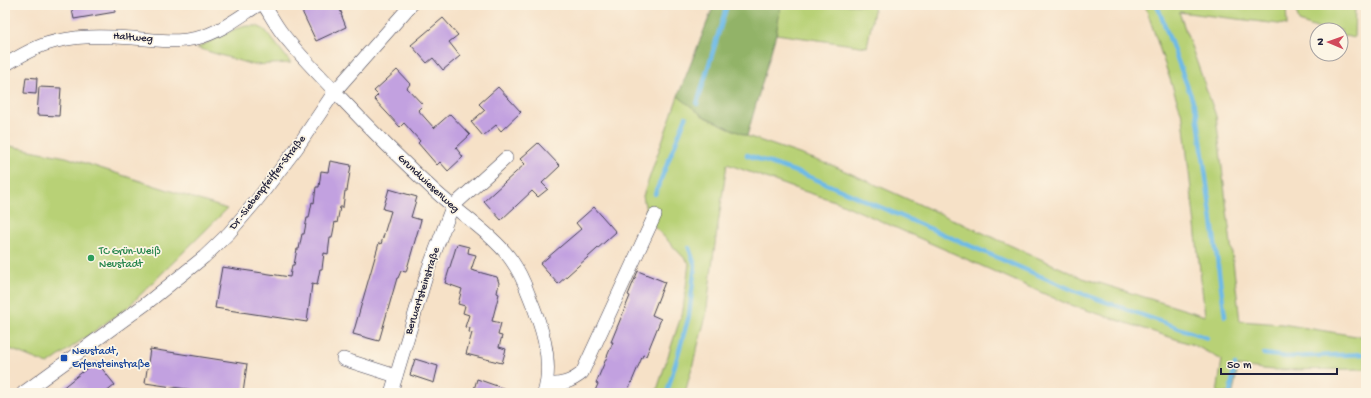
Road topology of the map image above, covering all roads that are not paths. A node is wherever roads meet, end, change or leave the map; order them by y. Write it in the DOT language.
graph roads {
  1 [pos="258,5"];
  2 [pos="264,5"];
  3 [pos="411,5"];
  4 [pos="5,65"];
  5 [pos="335,91"];
  6 [pos="506,158"];
  7 [pos="452,207"];
  8 [pos="655,215"];
  9 [pos="343,359"];
  10 [pos="396,376"];
  11 [pos="545,388"];
  12 [pos="23,393"];
  13 [pos="391,393"];
  1 -- 4 [label="street, Haltweg"];
  2 -- 5 [label="street, Grundwiesenweg"];
  3 -- 5 [label="street, Dr.-Siebenpfeiffer-Straße"];
  5 -- 7 [label="street, Grundwiesenweg"];
  5 -- 12 [label="street, Dr.-Siebenpfeiffer-Straße"];
  6 -- 7 [label="street"];
  7 -- 10 [label="street, Berwartsteinstraße"];
  7 -- 11 [label="street, Grundwiesenweg"];
  8 -- 11 [label="street, Grundwiesenweg"];
  9 -- 10 [label="street"];
  10 -- 13 [label="street, Berwartsteinstraße"];
}
